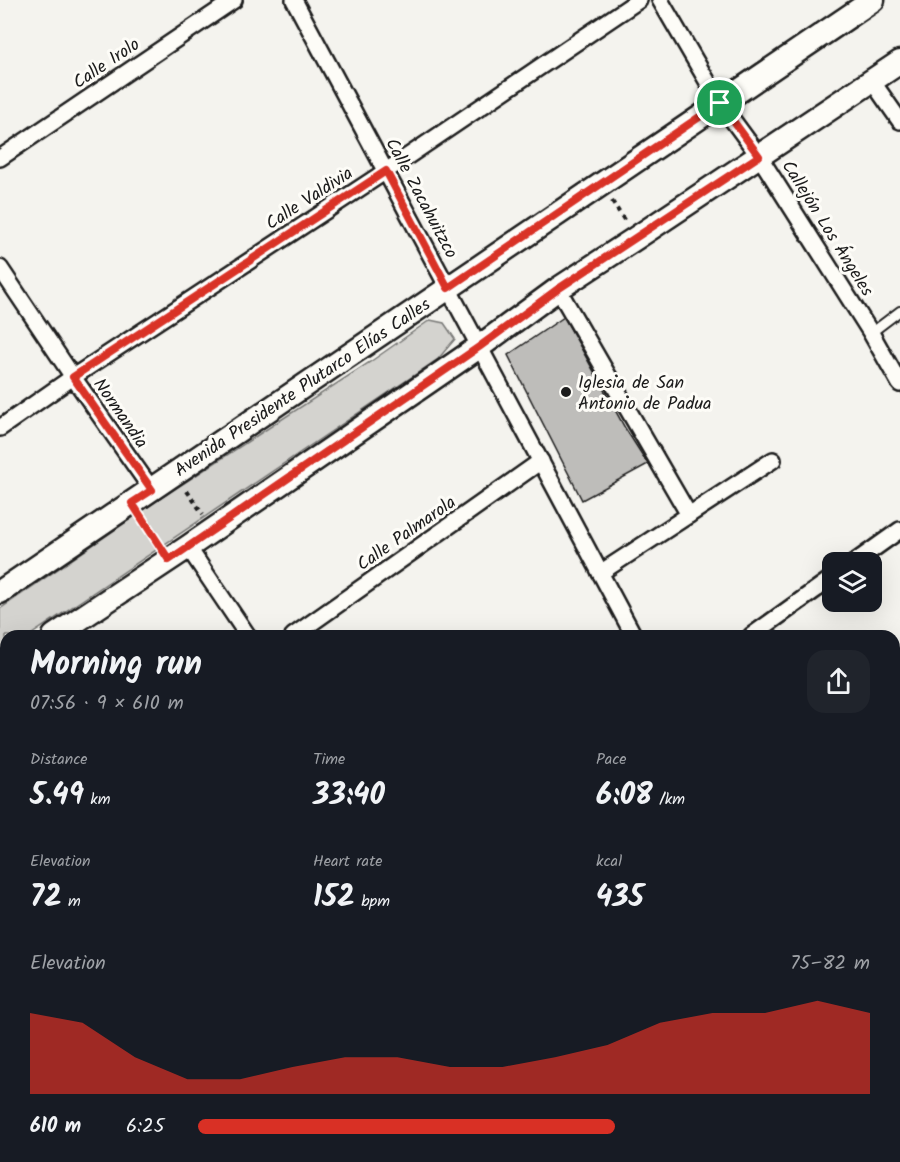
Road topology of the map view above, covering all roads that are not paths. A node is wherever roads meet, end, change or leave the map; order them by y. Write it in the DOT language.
graph roads {
  1 [pos="234,0"];
  2 [pos="294,0"];
  3 [pos="639,0"];
  4 [pos="660,0"];
  5 [pos="873,0"];
  6 [pos="900,62"];
  7 [pos="872,81"];
  8 [pos="720,103"];
  9 [pos="900,121"];
  10 [pos="759,156"];
  11 [pos="0,158"];
  12 [pos="386,171"];
  13 [pos="0,268"];
  14 [pos="448,288"];
  15 [pos="558,289"];
  16 [pos="900,311"];
  17 [pos="871,333"];
  18 [pos="479,347"];
  19 [pos="73,377"];
  20 [pos="900,384"];
  21 [pos="0,428"];
  22 [pos="773,460"];
  23 [pos="541,461"];
  24 [pos="152,490"];
  25 [pos="689,515"];
  26 [pos="900,530"];
  27 [pos="188,547"];
  28 [pos="869,552"];
  29 [pos="600,573"];
  30 [pos="822,585"];
  31 [pos="0,592"];
  32 [pos="63,630"];
  33 [pos="244,630"];
  34 [pos="302,630"];
  35 [pos="631,630"];
  36 [pos="759,630"];
  1 -- 11 [label="street, Calle Irolo"];
  2 -- 12 [label="street, Calle Zacahuitzco"];
  3 -- 12 [label="street, Calle Valdivia"];
  4 -- 8 [label="street, Callejón Los Ángeles"];
  5 -- 8 [label="main road, Avenida Presidente Plutarco Elías Calles"];
  6 -- 7 [label="main road"];
  7 -- 9 [label="street"];
  7 -- 10 [label="main road"];
  8 -- 10 [label="street, Callejón Los Ángeles"];
  8 -- 14 [label="main road, Avenida Presidente Plutarco Elías Calles"];
  10 -- 15 [label="main road"];
  10 -- 17 [label="street, Callejón Los Ángeles"];
  12 -- 14 [label="street, Calle Zacahuitzco"];
  12 -- 19 [label="street, Calle Valdivia"];
  13 -- 19 [label="street, Normandia"];
  14 -- 18 [label="street, Calle Zacahuitzco"];
  14 -- 24 [label="main road, Avenida Presidente Plutarco Elías Calles"];
  15 -- 18 [label="main road"];
  15 -- 25 [label="street"];
  16 -- 17 [label="lane"];
  17 -- 20 [label="street, Callejón Los Ángeles"];
  18 -- 23 [label="street, Calle Zacahuitzco"];
  18 -- 27 [label="main road"];
  19 -- 21 [label="street, Calle Valdivia"];
  19 -- 24 [label="street, Normandia"];
  22 -- 25 [label="street"];
  23 -- 29 [label="street, Calle Zacahuitzco"];
  23 -- 34 [label="street, Calle Palmarola"];
  24 -- 31 [label="main road, Avenida Presidente Plutarco Elías Calles"];
  25 -- 29 [label="street"];
  26 -- 28 [label="street"];
  27 -- 32 [label="main road"];
  27 -- 33 [label="street"];
  29 -- 35 [label="street, Calle Zacahuitzco"];
  30 -- 36 [label="street"];
}
